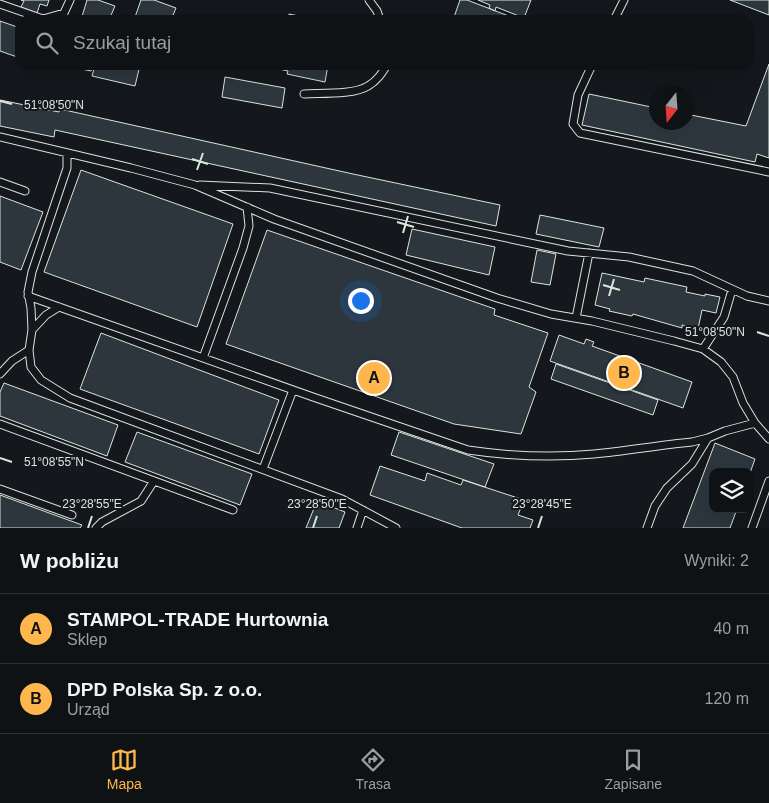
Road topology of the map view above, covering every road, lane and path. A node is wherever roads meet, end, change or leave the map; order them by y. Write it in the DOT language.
graph roads {
  1 [pos="70,0"];
  2 [pos="369,0"];
  3 [pos="624,0"];
  4 [pos="0,4"];
  5 [pos="32,15"];
  6 [pos="57,15"];
  7 [pos="378,15"];
  8 [pos="616,15"];
  9 [pos="384,70"];
  10 [pos="590,70"];
  11 [pos="304,94"];
  12 [pos="0,137"];
  13 [pos="67,153"];
  14 [pos="769,172"];
  15 [pos="0,182"];
  16 [pos="195,185"];
  17 [pos="25,191"];
  18 [pos="247,207"];
  19 [pos="589,253"];
  20 [pos="732,290"];
  21 [pos="28,296"];
  22 [pos="769,302"];
  23 [pos="59,306"];
  24 [pos="576,318"];
  25 [pos="32,330"];
  26 [pos="703,349"];
  27 [pos="29,350"];
  28 [pos="203,358"];
  29 [pos="0,374"];
  30 [pos="293,390"];
  31 [pos="0,424"];
  32 [pos="755,424"];
  33 [pos="708,438"];
  34 [pos="769,439"];
  35 [pos="263,469"];
  36 [pos="154,481"];
  37 [pos="769,481"];
  38 [pos="0,489"];
  39 [pos="233,510"];
  40 [pos="364,510"];
  41 [pos="72,515"];
  42 [pos="96,528"];
  43 [pos="356,528"];
  44 [pos="396,528"];
  45 [pos="647,528"];
  46 [pos="752,528"];
  1 -- 6 [label="lane"];
  2 -- 7 [label="lane"];
  3 -- 8 [label="lane"];
  4 -- 5 [label="lane"];
  9 -- 11 [label="lane"];
  10 -- 14 [label="lane"];
  12 -- 13 [label="lane"];
  13 -- 16 [label="lane"];
  13 -- 21 [label="lane"];
  15 -- 17 [label="lane"];
  16 -- 18 [label="lane"];
  16 -- 19 [label="lane"];
  18 -- 24 [label="lane"];
  18 -- 28 [label="lane"];
  19 -- 20 [label="lane"];
  19 -- 24 [label="lane"];
  20 -- 22 [label="lane"];
  20 -- 26 [label="lane"];
  21 -- 23 [label="lane"];
  21 -- 25 [label="lane"];
  23 -- 25 [label="lane"];
  23 -- 28 [label="lane"];
  24 -- 26 [label="lane"];
  25 -- 27 [label="lane"];
  26 -- 32 [label="lane"];
  27 -- 29 [label="lane"];
  27 -- 35 [label="lane"];
  28 -- 30 [label="lane"];
  30 -- 33 [label="lane"];
  30 -- 35 [label="lane"];
  31 -- 36 [label="lane"];
  32 -- 33 [label="lane"];
  32 -- 34 [label="lane"];
  33 -- 45 [label="lane"];
  35 -- 40 [label="lane"];
  36 -- 39 [label="lane"];
  36 -- 42 [label="lane"];
  37 -- 46 [label="lane"];
  38 -- 41 [label="lane"];
  40 -- 43 [label="lane"];
  40 -- 44 [label="lane"];
}
